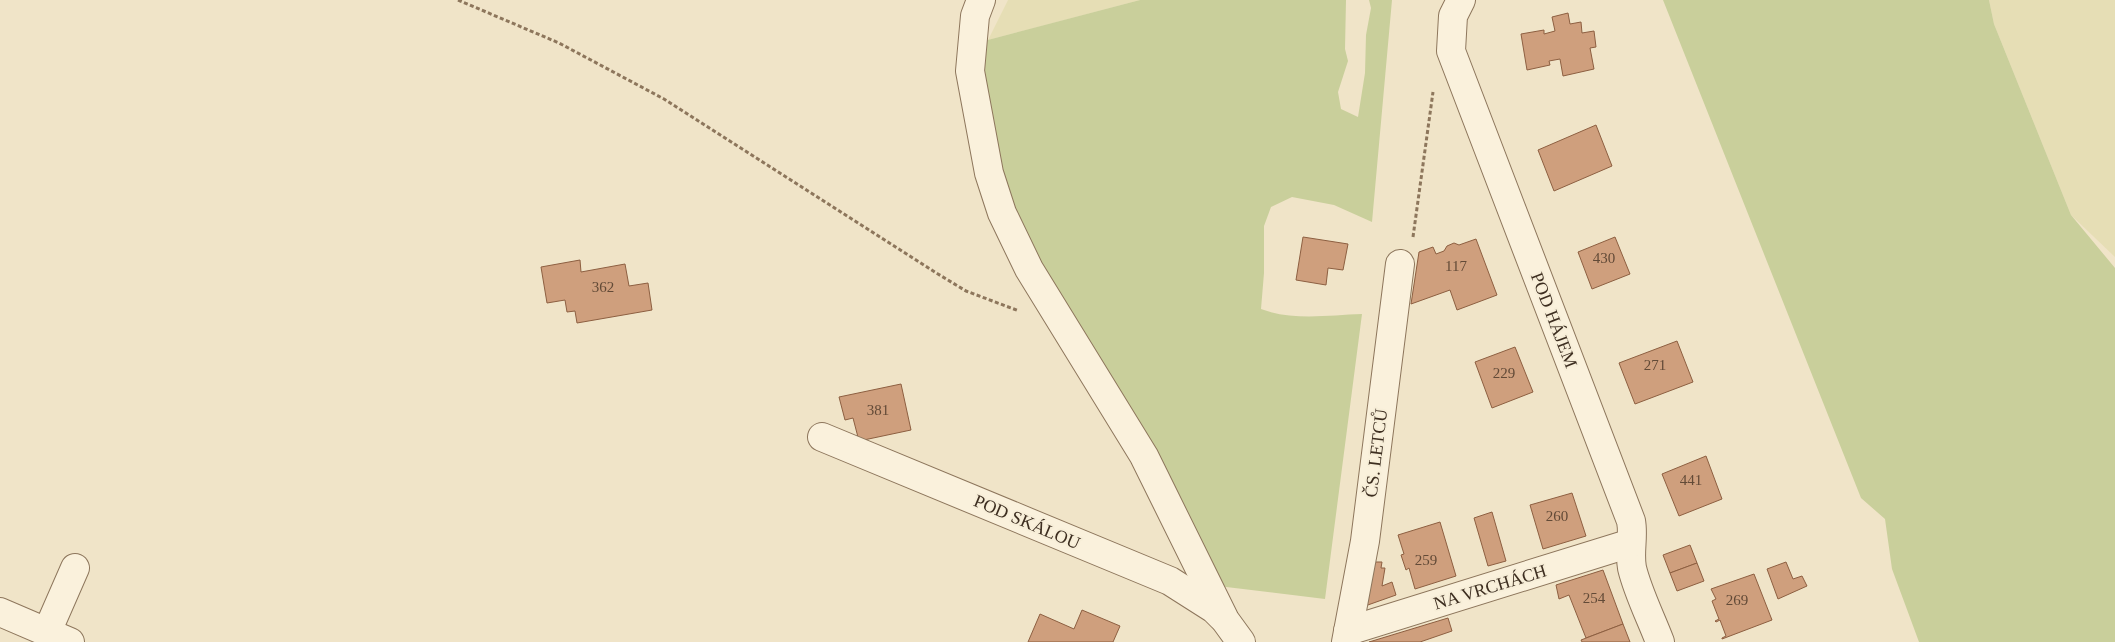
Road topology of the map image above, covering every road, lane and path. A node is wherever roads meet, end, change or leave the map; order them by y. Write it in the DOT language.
graph roads {
  1 [pos="458,0"];
  2 [pos="981,0"];
  3 [pos="1461,0"];
  4 [pos="1451,51"];
  5 [pos="1400,264"];
  6 [pos="1063,325"];
  7 [pos="822,437"];
  8 [pos="1631,543"];
  9 [pos="74,568"];
  10 [pos="0,612"];
  11 [pos="1225,620"];
  12 [pos="1347,636"];
  13 [pos="58,637"];
  14 [pos="1241,642"];
  15 [pos="1660,642"];
  1 -- 6 [label="path"];
  2 -- 6 [label="street"];
  3 -- 4 [label="street, POD HÁJEM"];
  4 -- 5 [label="path"];
  4 -- 8 [label="street, POD HÁJEM"];
  5 -- 12 [label="street, ČS. LETCŮ"];
  6 -- 11 [label="street"];
  7 -- 11 [label="street, POD SKÁLOU"];
  8 -- 12 [label="street, NA VRCHÁCH"];
  8 -- 15 [label="street, POD HÁJEM"];
  9 -- 13 [label="street"];
  10 -- 13 [label="street"];
  11 -- 14 [label="street"];
}
